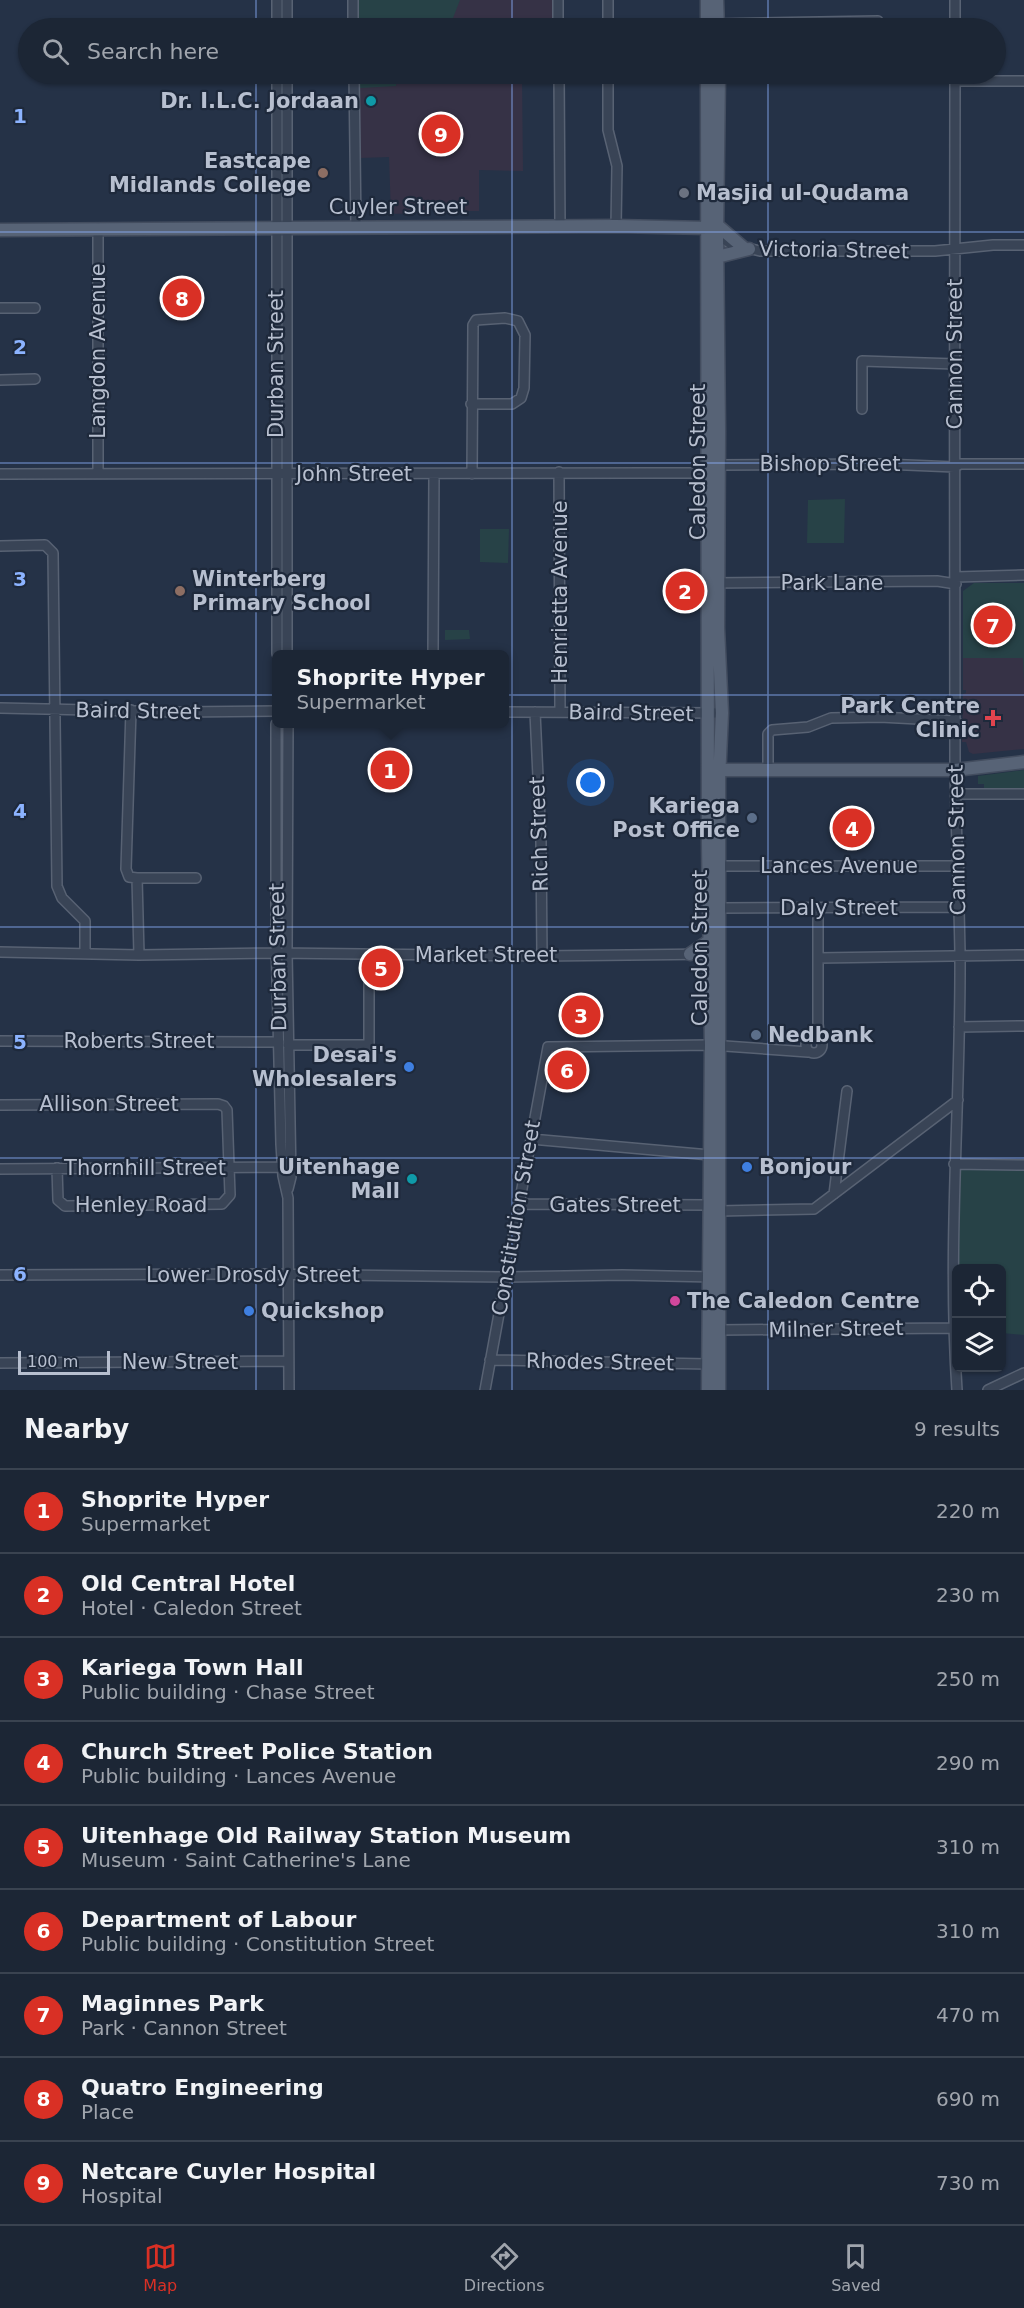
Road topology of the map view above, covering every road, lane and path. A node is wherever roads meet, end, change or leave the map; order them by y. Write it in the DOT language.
graph roads {
  1 [pos="277,0"];
  2 [pos="287,0"];
  3 [pos="353,0"];
  4 [pos="558,0"];
  5 [pos="608,0"];
  6 [pos="707,0"];
  7 [pos="717,0"];
  8 [pos="955,0"];
  9 [pos="277,18"];
  10 [pos="287,18"];
  11 [pos="353,18"];
  12 [pos="558,18"];
  13 [pos="608,18"];
  14 [pos="710,18"];
  15 [pos="714,18"];
  16 [pos="955,18"];
  17 [pos="1006,80"];
  18 [pos="1024,81"];
  19 [pos="277,84"];
  20 [pos="287,84"];
  21 [pos="354,84"];
  22 [pos="559,84"];
  23 [pos="608,84"];
  24 [pos="707,84"];
  25 [pos="719,84"];
  26 [pos="955,84"];
  27 [pos="560,226"];
  28 [pos="616,226"];
  29 [pos="282,227"];
  30 [pos="2,228"];
  31 [pos="98,228"];
  32 [pos="356,228"];
  33 [pos="714,229"];
  34 [pos="1024,245"];
  35 [pos="747,249"];
  36 [pos="956,249"];
  37 [pos="717,257"];
  38 [pos="0,308"];
  39 [pos="35,308"];
  40 [pos="956,364"];
  41 [pos="35,379"];
  42 [pos="0,380"];
  43 [pos="471,404"];
  44 [pos="862,409"];
  45 [pos="1024,464"];
  46 [pos="719,465"];
  47 [pos="955,467"];
  48 [pos="559,472"];
  49 [pos="708,472"];
  50 [pos="98,473"];
  51 [pos="276,473"];
  52 [pos="0,474"];
  53 [pos="287,474"];
  54 [pos="434,474"];
  55 [pos="472,474"];
  56 [pos="0,546"];
  57 [pos="1024,575"];
  58 [pos="956,580"];
  59 [pos="713,583"];
  60 [pos="277,650"];
  61 [pos="287,650"];
  62 [pos="433,650"];
  63 [pos="0,708"];
  64 [pos="56,710"];
  65 [pos="130,710"];
  66 [pos="272,711"];
  67 [pos="509,712"];
  68 [pos="535,712"];
  69 [pos="560,712"];
  70 [pos="722,713"];
  71 [pos="708,714"];
  72 [pos="956,721"];
  73 [pos="276,728"];
  74 [pos="288,728"];
  75 [pos="708,758"];
  76 [pos="1024,762"];
  77 [pos="768,768"];
  78 [pos="720,770"];
  79 [pos="956,770"];
  80 [pos="708,781"];
  81 [pos="956,794"];
  82 [pos="1024,794"];
  83 [pos="719,866"];
  84 [pos="959,866"];
  85 [pos="137,878"];
  86 [pos="196,879"];
  87 [pos="959,907"];
  88 [pos="720,908"];
  89 [pos="818,908"];
  90 [pos="713,950"];
  91 [pos="0,952"];
  92 [pos="277,953"];
  93 [pos="287,953"];
  94 [pos="85,954"];
  95 [pos="369,954"];
  96 [pos="690,954"];
  97 [pos="139,955"];
  98 [pos="1024,955"];
  99 [pos="542,956"];
  100 [pos="960,957"];
  101 [pos="818,958"];
  102 [pos="1024,1026"];
  103 [pos="959,1027"];
  104 [pos="0,1041"];
  105 [pos="283,1044"];
  106 [pos="715,1046"];
  107 [pos="847,1091"];
  108 [pos="958,1100"];
  109 [pos="0,1105"];
  110 [pos="531,1139"];
  111 [pos="710,1155"];
  112 [pos="954,1164"];
  113 [pos="1024,1165"];
  114 [pos="287,1167"];
  115 [pos="57,1168"];
  116 [pos="228,1168"];
  117 [pos="0,1169"];
  118 [pos="834,1194"];
  119 [pos="520,1204"];
  120 [pos="714,1208"];
  121 [pos="0,1275"];
  122 [pos="287,1276"];
  123 [pos="506,1276"];
  124 [pos="714,1277"];
  125 [pos="953,1318"];
  126 [pos="952,1328"];
  127 [pos="720,1330"];
  128 [pos="490,1360"];
  129 [pos="288,1361"];
  130 [pos="0,1362"];
  131 [pos="709,1364"];
  132 [pos="956,1372"];
  133 [pos="1024,1373"];
  134 [pos="289,1390"];
  135 [pos="485,1390"];
  136 [pos="708,1390"];
  137 [pos="719,1390"];
  138 [pos="957,1390"];
  139 [pos="988,1390"];
  1 -- 9 [label="street"];
  2 -- 10 [label="street"];
  3 -- 11 [label="street"];
  4 -- 12 [label="street"];
  5 -- 13 [label="street"];
  6 -- 14 [label="main road"];
  7 -- 15 [label="main road"];
  8 -- 16 [label="street"];
  17 -- 18 [label="street"];
  19 -- 29 [label="street, Durban Street"];
  20 -- 29 [label="street, Durban Street"];
  21 -- 32 [label="street"];
  22 -- 27 [label="street"];
  23 -- 28 [label="street"];
  24 -- 33 [label="main road, Caledon Street"];
  25 -- 33 [label="main road, Caledon Street"];
  26 -- 36 [label="street, Cannon Street"];
  27 -- 28 [label="main road, Cuyler Street"];
  27 -- 32 [label="main road, Cuyler Street"];
  28 -- 33 [label="main road, Cuyler Street"];
  29 -- 31 [label="main road, Cuyler Street"];
  29 -- 32 [label="main road, Cuyler Street"];
  29 -- 51 [label="street, Durban Street"];
  29 -- 53 [label="street, Durban Street"];
  30 -- 31 [label="main road, Cuyler Street"];
  31 -- 50 [label="street, Langdon Avenue"];
  33 -- 35 [label="main road"];
  33 -- 37 [label="main road, Caledon Street"];
  33 -- 49 [label="main road, Caledon Street"];
  34 -- 36 [label="street, Victoria Street"];
  35 -- 36 [label="street, Victoria Street"];
  35 -- 37 [label="main road"];
  36 -- 40 [label="street, Cannon Street"];
  37 -- 46 [label="main road, Caledon Street"];
  38 -- 39 [label="street"];
  40 -- 44 [label="street"];
  40 -- 47 [label="street, Cannon Street"];
  41 -- 42 [label="street"];
  43 -- 43 [label="street"];
  43 -- 55 [label="street"];
  45 -- 47 [label="street, Bishop Street"];
  46 -- 47 [label="street, Bishop Street"];
  46 -- 49 [label="street"];
  46 -- 59 [label="main road, Caledon Street"];
  47 -- 58 [label="street, Cannon Street"];
  48 -- 49 [label="street, John Street"];
  48 -- 55 [label="street, John Street"];
  48 -- 69 [label="street, Henrietta Avenue"];
  49 -- 59 [label="main road, Caledon Street"];
  50 -- 51 [label="street, John Street"];
  50 -- 52 [label="street, John Street"];
  51 -- 53 [label="street, John Street"];
  51 -- 60 [label="street, Durban Street"];
  53 -- 54 [label="street, John Street"];
  53 -- 61 [label="street, Durban Street"];
  54 -- 55 [label="street, John Street"];
  54 -- 62 [label="street"];
  56 -- 64 [label="street"];
  57 -- 58 [label="street, Park Lane"];
  58 -- 59 [label="street, Park Lane"];
  58 -- 72 [label="street, Cannon Street"];
  59 -- 70 [label="main road, Caledon Street"];
  59 -- 71 [label="main road, Caledon Street"];
  63 -- 64 [label="street, Baird Street"];
  64 -- 65 [label="street, Baird Street"];
  64 -- 94 [label="street"];
  65 -- 66 [label="street, Baird Street"];
  65 -- 85 [label="street"];
  67 -- 68 [label="street, Baird Street"];
  68 -- 69 [label="street, Baird Street"];
  68 -- 99 [label="street, Rich Street"];
  69 -- 71 [label="street, Baird Street"];
  70 -- 71 [label="street, Baird Street"];
  70 -- 78 [label="main road, Caledon Street"];
  71 -- 75 [label="main road, Caledon Street"];
  72 -- 77 [label="street"];
  72 -- 79 [label="street, Cannon Street"];
  73 -- 92 [label="street, Durban Street"];
  74 -- 93 [label="street, Durban Street"];
  75 -- 78 [label="main road"];
  75 -- 80 [label="main road, Caledon Street"];
  76 -- 79 [label="main road"];
  77 -- 78 [label="main road"];
  77 -- 79 [label="main road"];
  78 -- 80 [label="main road"];
  78 -- 83 [label="main road, Caledon Street"];
  79 -- 81 [label="street, Cannon Street"];
  80 -- 90 [label="main road, Caledon Street"];
  81 -- 82 [label="street"];
  81 -- 84 [label="street, Cannon Street"];
  83 -- 84 [label="street, Lances Avenue"];
  83 -- 88 [label="main road, Caledon Street"];
  84 -- 87 [label="street, Cannon Street"];
  85 -- 86 [label="street"];
  85 -- 97 [label="street"];
  87 -- 89 [label="street, Daly Street"];
  87 -- 100 [label="street, Cannon Street"];
  88 -- 89 [label="street, Daly Street"];
  88 -- 90 [label="main road, Caledon Street"];
  89 -- 101 [label="street"];
  90 -- 96 [label="main road"];
  90 -- 106 [label="main road, Caledon Street"];
  91 -- 94 [label="street, Market Street"];
  92 -- 93 [label="street, Market Street"];
  92 -- 97 [label="street, Market Street"];
  92 -- 105 [label="street, Durban Street"];
  93 -- 95 [label="street, Market Street"];
  93 -- 105 [label="street, Durban Street"];
  94 -- 97 [label="street, Market Street"];
  95 -- 99 [label="street, Market Street"];
  95 -- 105 [label="street, Roberts Street"];
  96 -- 99 [label="street, Market Street"];
  98 -- 100 [label="street"];
  100 -- 101 [label="street"];
  100 -- 103 [label="street, Cannon Street"];
  101 -- 106 [label="street"];
  102 -- 103 [label="street"];
  103 -- 108 [label="street, Cannon Street"];
  104 -- 105 [label="street, Roberts Street"];
  105 -- 114 [label="street, Durban Street"];
  106 -- 110 [label="street, Constitution Street"];
  106 -- 111 [label="main road, Caledon Street"];
  106 -- 120 [label="main road, Caledon Street"];
  107 -- 118 [label="street"];
  108 -- 112 [label="street, Cannon Street"];
  108 -- 118 [label="street, Gates Street"];
  109 -- 116 [label="street, Allison Street"];
  110 -- 111 [label="street"];
  110 -- 119 [label="street, Constitution Street"];
  111 -- 120 [label="main road, Caledon Street"];
  112 -- 113 [label="street"];
  112 -- 125 [label="street, Cannon Street"];
  114 -- 116 [label="street, Thornhill Street"];
  114 -- 122 [label="street, Durban Street"];
  115 -- 116 [label="street, Thornhill Street"];
  115 -- 116 [label="street, Henley Road"];
  115 -- 117 [label="street, Thornhill Street"];
  118 -- 120 [label="street, Gates Street"];
  119 -- 120 [label="street, Gates Street"];
  119 -- 123 [label="street, Constitution Street"];
  120 -- 124 [label="main road, Caledon Street"];
  121 -- 122 [label="street, Lower Drosdy Street"];
  122 -- 123 [label="street, Lower Drosdy Street"];
  122 -- 129 [label="street, Durban Street"];
  123 -- 124 [label="street, Lower Drosdy Street"];
  123 -- 128 [label="street, Constitution Street"];
  124 -- 127 [label="main road, Caledon Street"];
  124 -- 131 [label="main road, Caledon Street"];
  126 -- 127 [label="street, Milner Street"];
  127 -- 137 [label="main road, Caledon Street"];
  128 -- 131 [label="street, Rhodes Street"];
  128 -- 135 [label="street, Constitution Street"];
  129 -- 130 [label="street, New Street"];
  129 -- 134 [label="street, Durban Street"];
  131 -- 136 [label="main road, Caledon Street"];
  132 -- 138 [label="street, Cannon Street"];
  133 -- 139 [label="street"];
}
